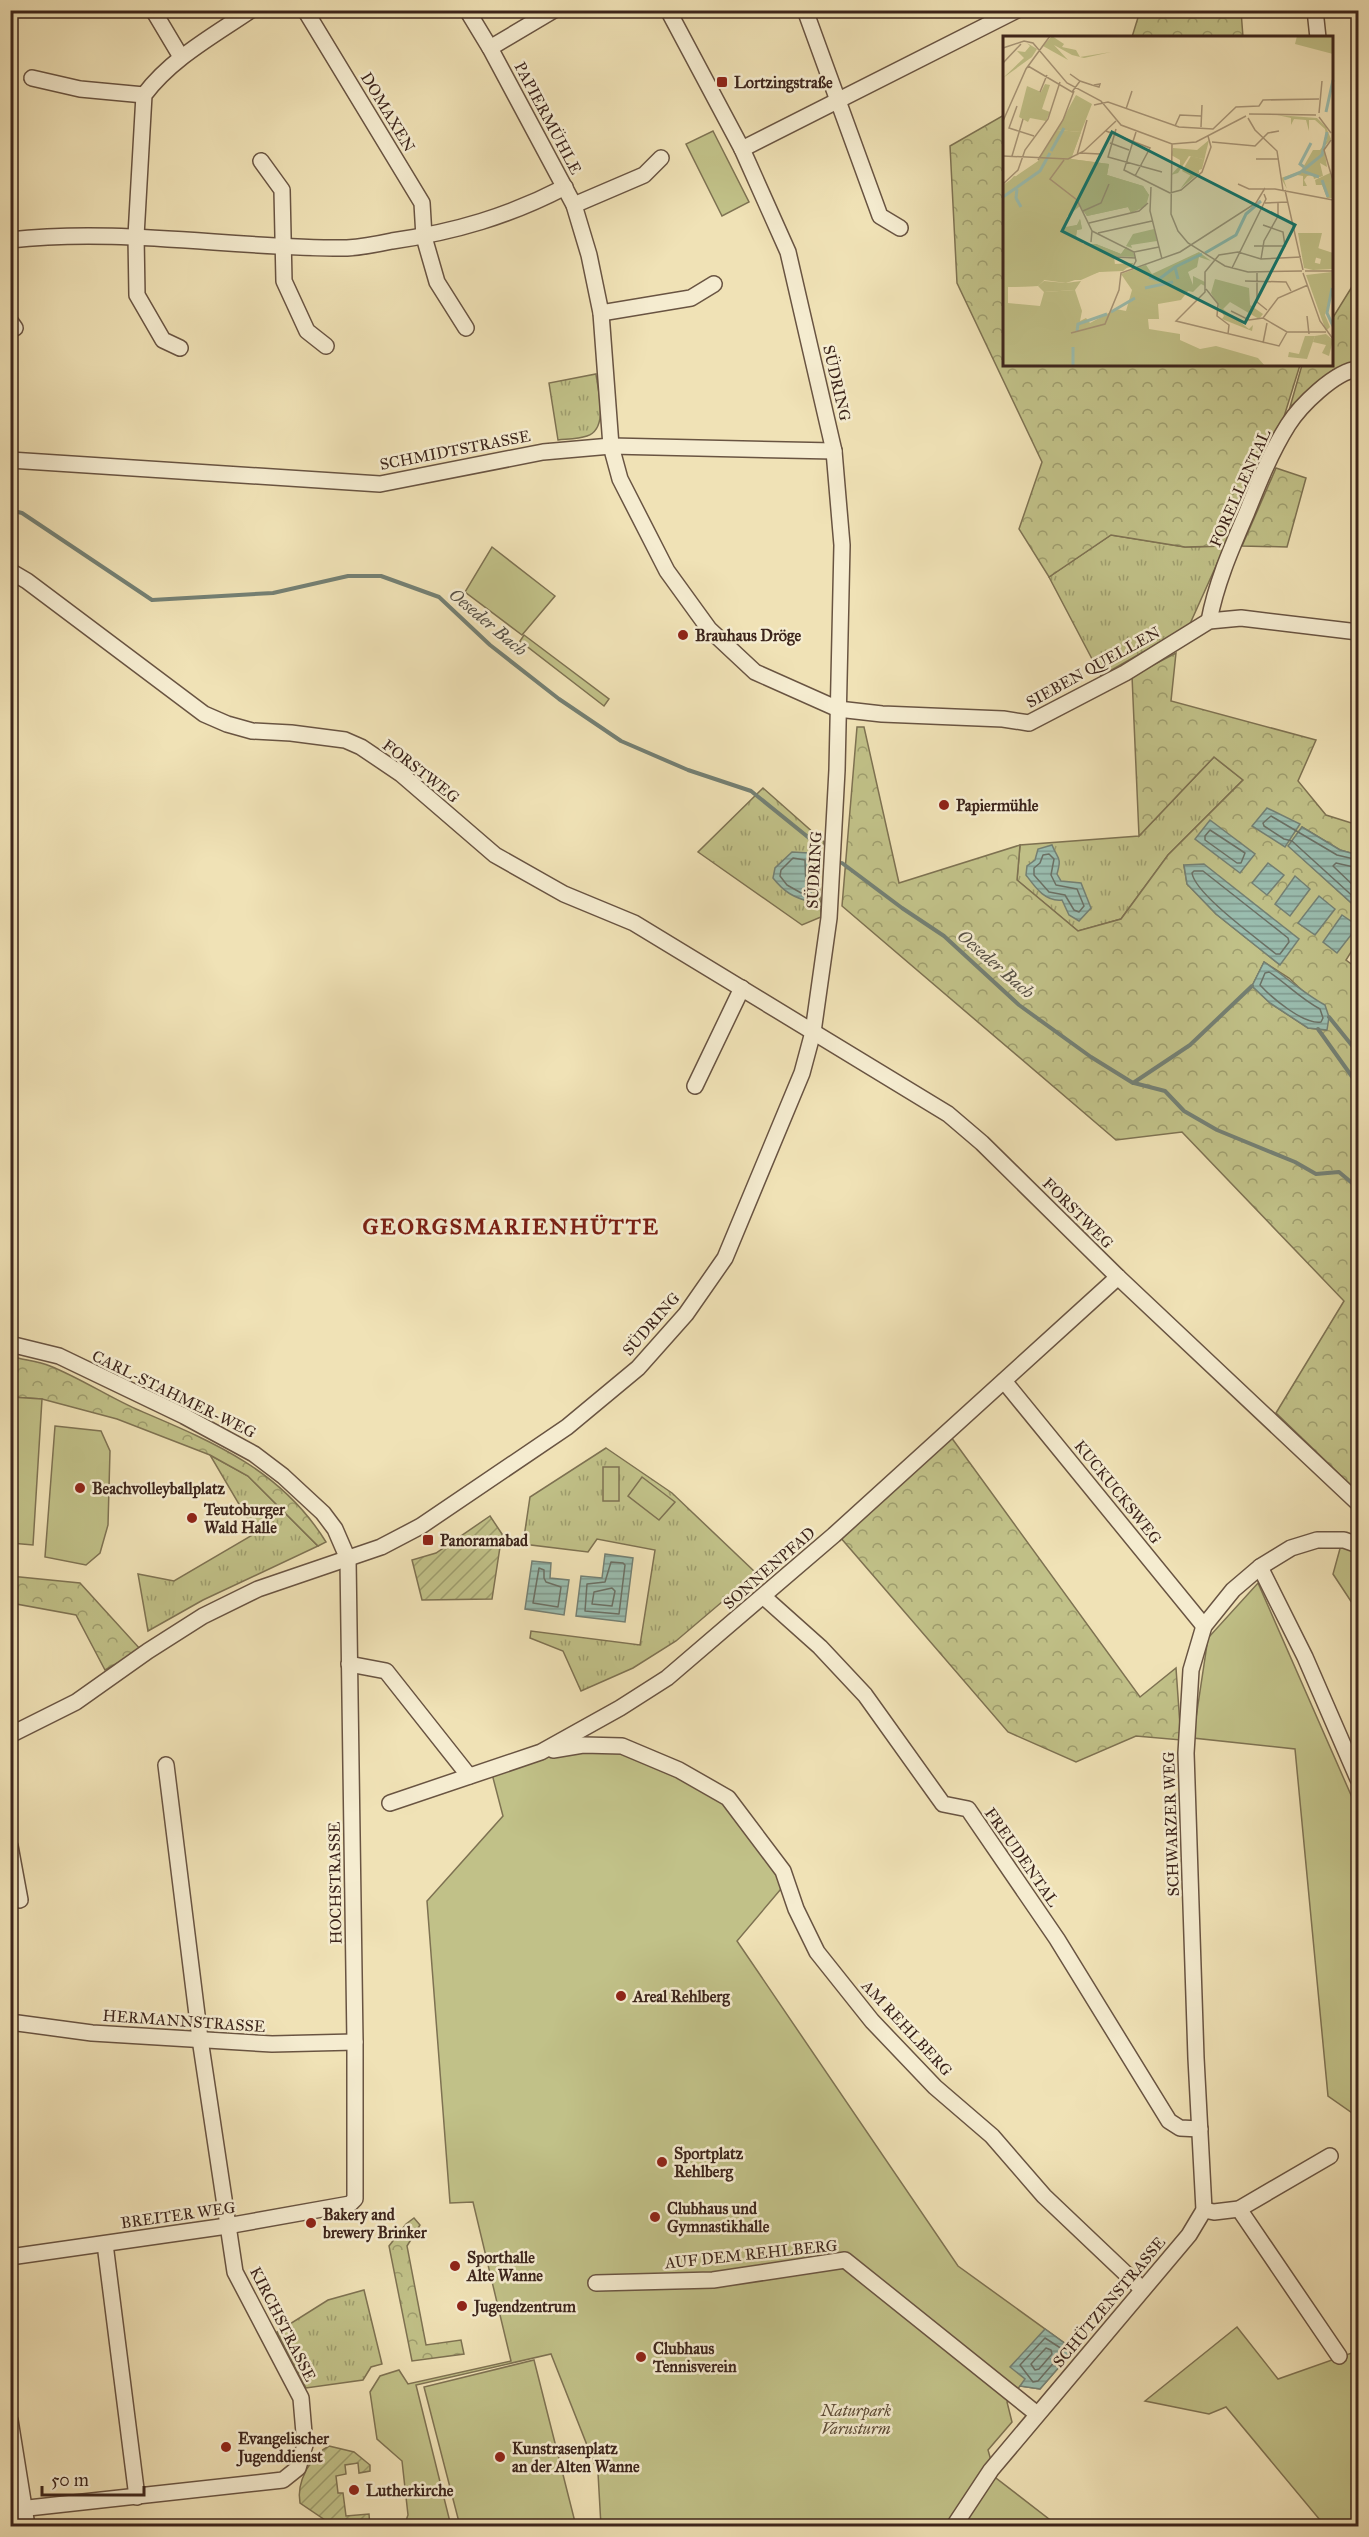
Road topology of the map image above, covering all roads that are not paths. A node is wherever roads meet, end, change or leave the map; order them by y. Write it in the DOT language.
graph roads {
  1 [pos="153,10"];
  2 [pos="251,10"];
  3 [pos="305,10"];
  4 [pos="467,10"];
  5 [pos="554,10"];
  6 [pos="668,10"];
  7 [pos="805,10"];
  8 [pos="1017,10"];
  9 [pos="1315,10"];
  10 [pos="1318,36"];
  11 [pos="490,48"];
  12 [pos="181,57"];
  13 [pos="32,78"];
  14 [pos="144,95"];
  15 [pos="838,102"];
  16 [pos="742,149"];
  17 [pos="661,158"];
  18 [pos="261,161"];
  19 [pos="565,187"];
  20 [pos="574,205"];
  21 [pos="900,228"];
  22 [pos="136,236"];
  23 [pos="424,237"];
  24 [pos="10,240"];
  25 [pos="283,244"];
  26 [pos="714,284"];
  27 [pos="601,313"];
  28 [pos="466,328"];
  29 [pos="326,346"];
  30 [pos="180,348"];
  31 [pos="1359,369"];
  32 [pos="611,446"];
  33 [pos="834,452"];
  34 [pos="10,460"];
  35 [pos="10,571"];
  36 [pos="1209,621"];
  37 [pos="1359,632"];
  38 [pos="838,708"];
  39 [pos="742,988"];
  40 [pos="813,1032"];
  41 [pos="695,1086"];
  42 [pos="1118,1277"];
  43 [pos="10,1344"];
  44 [pos="1004,1382"];
  45 [pos="1359,1503"];
  46 [pos="1359,1545"];
  47 [pos="348,1559"];
  48 [pos="1260,1567"];
  49 [pos="764,1597"];
  50 [pos="1204,1626"];
  51 [pos="349,1664"];
  52 [pos="10,1735"];
  53 [pos="541,1752"];
  54 [pos="165,1765"];
  55 [pos="469,1776"];
  56 [pos="1359,1779"];
  57 [pos="390,1803"];
  58 [pos="10,1846"];
  59 [pos="20,1900"];
  60 [pos="10,2022"];
  61 [pos="200,2039"];
  62 [pos="355,2042"];
  63 [pos="1200,2129"];
  64 [pos="1330,2157"];
  65 [pos="350,2204"];
  66 [pos="1239,2209"];
  67 [pos="1204,2210"];
  68 [pos="227,2226"];
  69 [pos="105,2244"];
  70 [pos="10,2257"];
  71 [pos="596,2283"];
  72 [pos="1142,2289"];
  73 [pos="1339,2356"];
  74 [pos="1037,2414"];
  75 [pos="10,2420"];
  76 [pos="137,2497"];
  77 [pos="18,2510"];
  78 [pos="27,2526"];
  79 [pos="954,2526"];
  1 -- 12 [label="street"];
  2 -- 12 [label="street"];
  3 -- 23 [label="street, DOMAXEN"];
  4 -- 11 [label="street, PAPIERMÜHLE"];
  5 -- 11 [label="street"];
  6 -- 16 [label="street, SÜDRING"];
  7 -- 15 [label="street"];
  8 -- 15 [label="street"];
  9 -- 10 [label="street"];
  11 -- 19 [label="street, PAPIERMÜHLE"];
  12 -- 14 [label="street"];
  13 -- 14 [label="street"];
  14 -- 22 [label="street"];
  15 -- 16 [label="street"];
  15 -- 21 [label="street"];
  16 -- 33 [label="street, SÜDRING"];
  17 -- 20 [label="street"];
  18 -- 25 [label="street"];
  19 -- 20 [label="street, PAPIERMÜHLE"];
  19 -- 23 [label="street"];
  20 -- 27 [label="street, PAPIERMÜHLE"];
  22 -- 24 [label="street"];
  22 -- 25 [label="street"];
  22 -- 30 [label="street"];
  23 -- 25 [label="street"];
  23 -- 28 [label="street, DOMAXEN"];
  25 -- 29 [label="street"];
  26 -- 27 [label="street"];
  27 -- 32 [label="street, PAPIERMÜHLE"];
  31 -- 36 [label="street, FORELLENTAL"];
  32 -- 33 [label="street, SCHMIDTSTRASSE"];
  32 -- 34 [label="street, SCHMIDTSTRASSE"];
  32 -- 38 [label="street, PAPIERMÜHLE"];
  33 -- 38 [label="street, SÜDRING"];
  35 -- 39 [label="street, FORSTWEG"];
  36 -- 37 [label="street, SIEBEN QUELLEN"];
  36 -- 38 [label="street, SIEBEN QUELLEN"];
  38 -- 40 [label="street, SÜDRING"];
  39 -- 40 [label="street, FORSTWEG"];
  39 -- 41 [label="street"];
  40 -- 42 [label="street, FORSTWEG"];
  40 -- 47 [label="street, SÜDRING"];
  42 -- 44 [label="street, SONNENPFAD"];
  42 -- 45 [label="street, FORSTWEG"];
  43 -- 47 [label="street, CARL-STAHMER-WEG"];
  44 -- 49 [label="street, SONNENPFAD"];
  44 -- 50 [label="street, KUCKUCKSWEG"];
  46 -- 48 [label="street, SCHWARZER WEG"];
  47 -- 51 [label="street, HOCHSTRASSE"];
  47 -- 52 [label="street, SÜDRING"];
  48 -- 50 [label="street, SCHWARZER WEG"];
  48 -- 56 [label="street"];
  49 -- 53 [label="street, SONNENPFAD"];
  49 -- 63 [label="street, FREUDENTAL"];
  50 -- 63 [label="street, SCHWARZER WEG"];
  51 -- 55 [label="street"];
  51 -- 62 [label="street, HOCHSTRASSE"];
  53 -- 55 [label="street, SONNENPFAD"];
  53 -- 72 [label="street, AM REHLBERG"];
  54 -- 61 [label="street, KIRCHSTRASSE"];
  55 -- 57 [label="street, SONNENPFAD"];
  58 -- 59 [label="street"];
  60 -- 61 [label="street, HERMANNSTRASSE"];
  61 -- 62 [label="street, HERMANNSTRASSE"];
  61 -- 68 [label="street, KIRCHSTRASSE"];
  62 -- 65 [label="street, HOCHSTRASSE"];
  63 -- 67 [label="street, SCHWARZER WEG"];
  64 -- 66 [label="street"];
  65 -- 68 [label="street, BREITER WEG"];
  66 -- 67 [label="street"];
  66 -- 73 [label="street"];
  67 -- 72 [label="street, SCHÜTZENSTRASSE"];
  68 -- 69 [label="street, BREITER WEG"];
  68 -- 76 [label="street, KIRCHSTRASSE"];
  69 -- 70 [label="street, BREITER WEG"];
  69 -- 76 [label="street"];
  71 -- 74 [label="street, AUF DEM REHLBERG"];
  72 -- 74 [label="street, SCHÜTZENSTRASSE"];
  74 -- 79 [label="street, SCHÜTZENSTRASSE"];
  75 -- 77 [label="street"];
  76 -- 77 [label="street, KIRCHSTRASSE"];
  77 -- 78 [label="street"];
}
